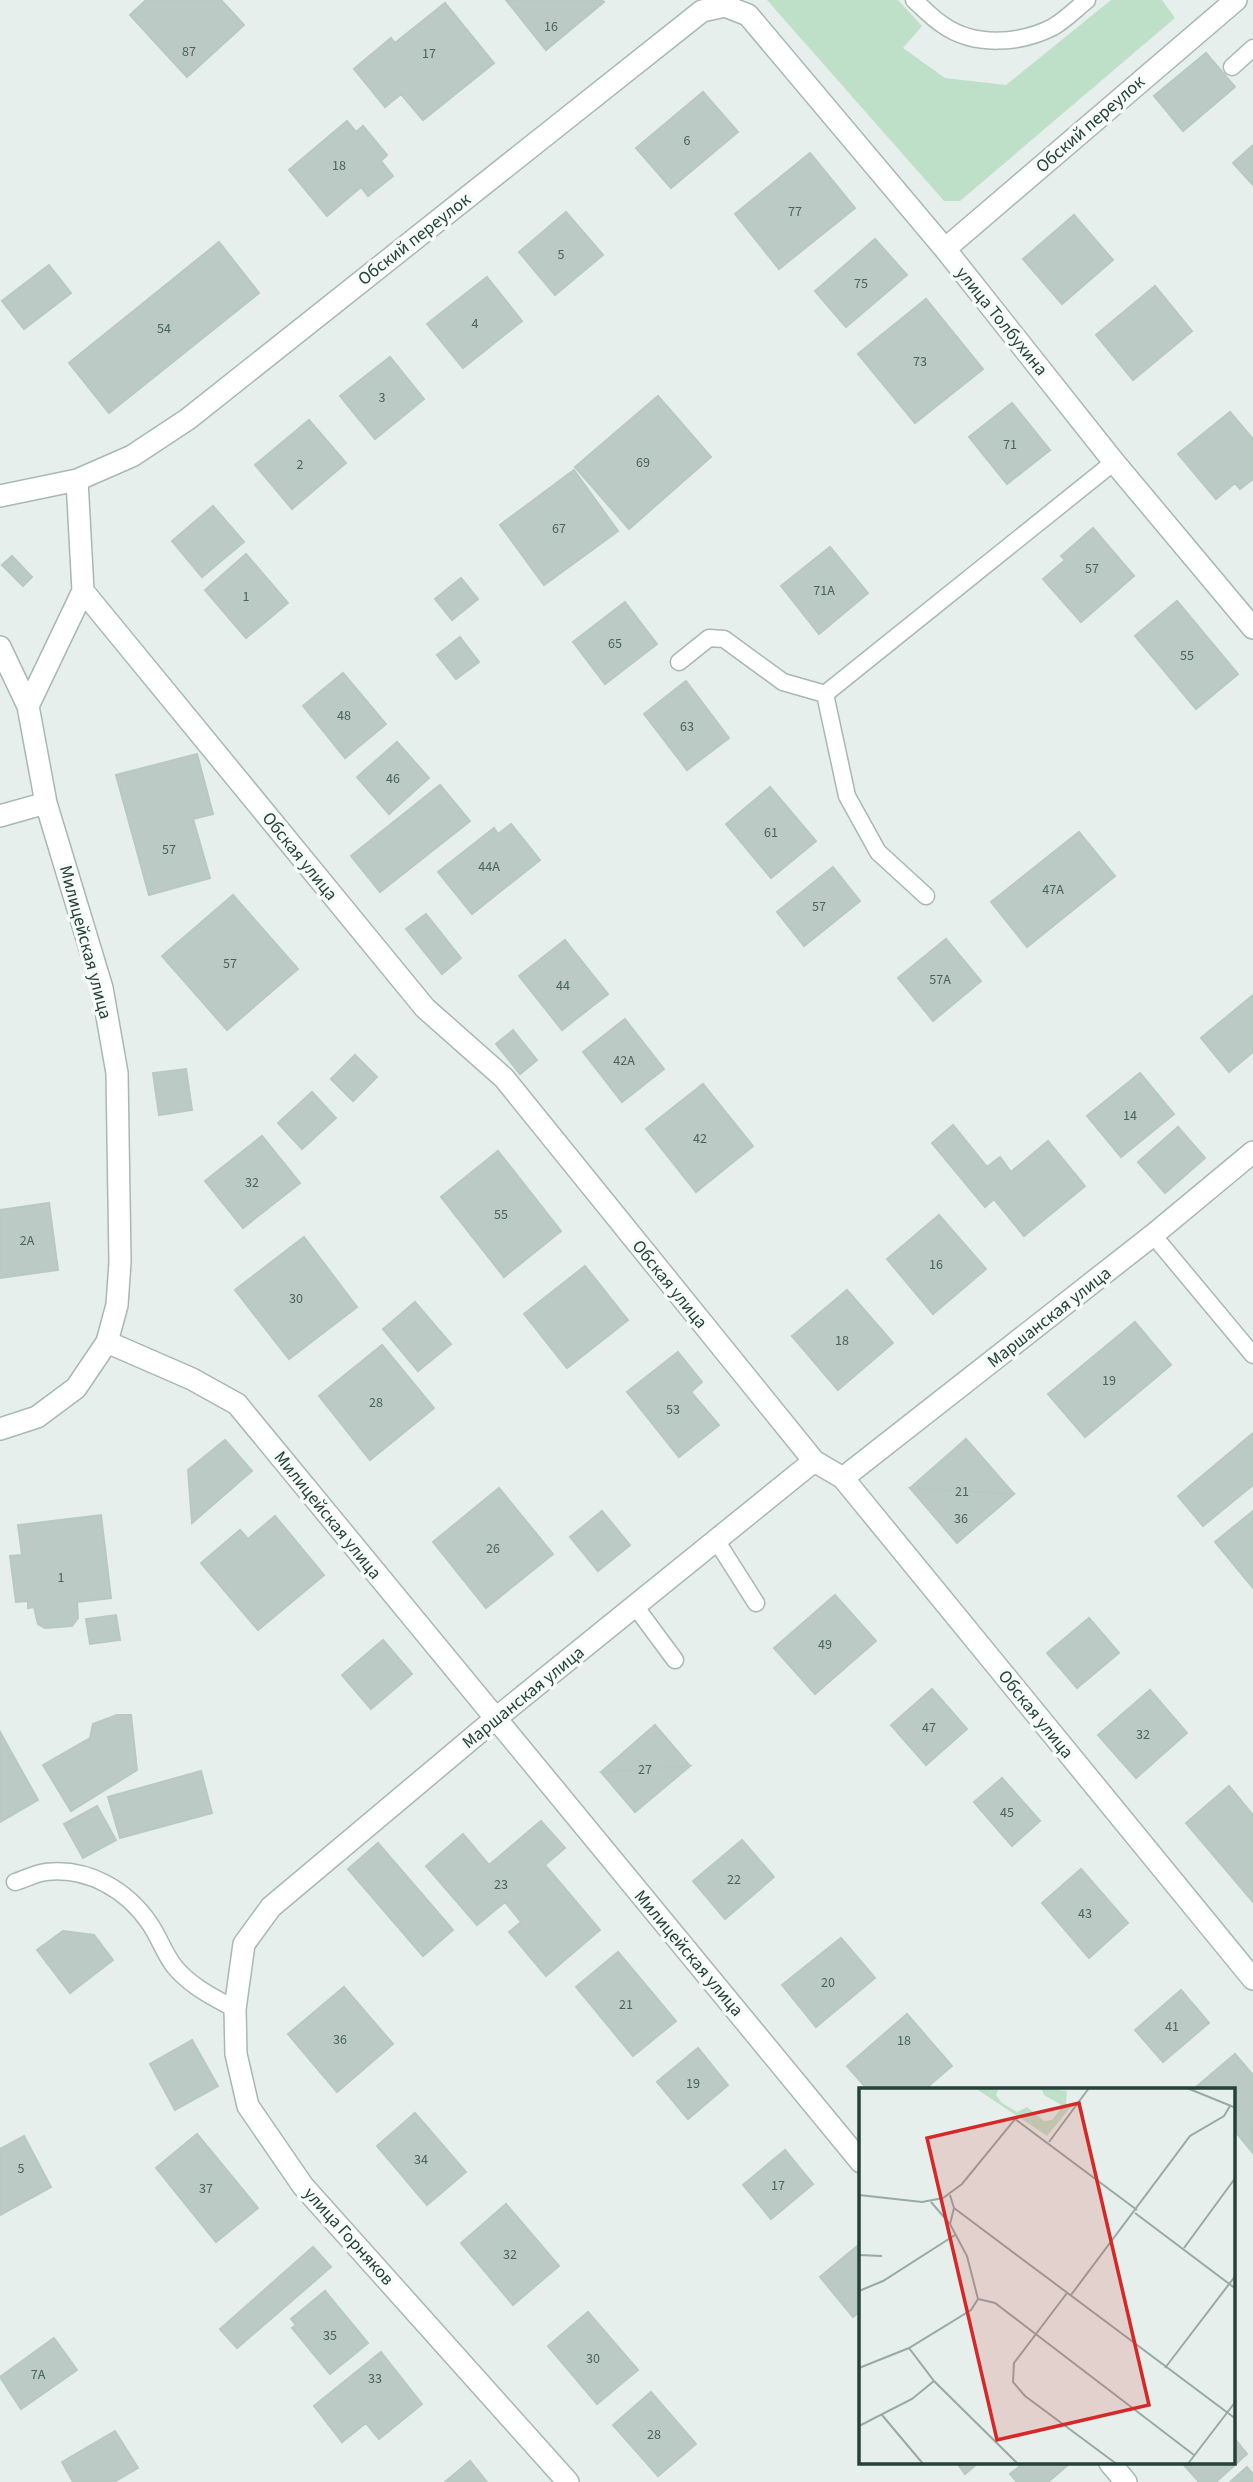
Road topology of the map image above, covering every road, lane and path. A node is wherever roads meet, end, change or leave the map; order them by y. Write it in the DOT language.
graph roads {
  1 [pos="914,0"];
  2 [pos="1087,0"];
  3 [pos="1236,0"];
  4 [pos="748,15"];
  5 [pos="1253,48"];
  6 [pos="1231,67"];
  7 [pos="945,249"];
  8 [pos="1114,462"];
  9 [pos="78,480"];
  10 [pos="0,496"];
  11 [pos="83,591"];
  12 [pos="1253,628"];
  13 [pos="0,647"];
  14 [pos="679,662"];
  15 [pos="825,694"];
  16 [pos="27,706"];
  17 [pos="46,803"];
  18 [pos="0,816"];
  19 [pos="926,896"];
  20 [pos="1253,1152"];
  21 [pos="1153,1235"];
  22 [pos="107,1342"];
  23 [pos="1253,1355"];
  24 [pos="0,1429"];
  25 [pos="814,1461"];
  26 [pos="843,1478"];
  27 [pos="716,1540"];
  28 [pos="756,1603"];
  29 [pos="635,1606"];
  30 [pos="675,1660"];
  31 [pos="495,1719"];
  32 [pos="15,1882"];
  33 [pos="244,1944"];
  34 [pos="1253,1979"];
  35 [pos="234,2009"];
  36 [pos="859,2160"];
  37 [pos="1111,2464"];
  38 [pos="568,2482"];
  39 [pos="1126,2482"];
  1 -- 2 [label="lane"];
  3 -- 7 [label="street, Обский переулок"];
  4 -- 7 [label="street, улица Толбухина"];
  4 -- 9 [label="street, Обский переулок"];
  5 -- 6 [label="lane"];
  7 -- 8 [label="street, улица Толбухина"];
  8 -- 12 [label="street, улица Толбухина"];
  8 -- 15 [label="lane"];
  9 -- 10 [label="street, Обский переулок"];
  9 -- 11 [label="street"];
  11 -- 16 [label="street"];
  11 -- 25 [label="street, Обская улица"];
  13 -- 16 [label="street, Милицейская улица"];
  14 -- 15 [label="lane"];
  15 -- 19 [label="lane"];
  16 -- 17 [label="street, Милицейская улица"];
  17 -- 18 [label="street"];
  17 -- 22 [label="street, Милицейская улица"];
  20 -- 21 [label="street, Маршанская улица"];
  21 -- 23 [label="lane"];
  21 -- 26 [label="street, Маршанская улица"];
  22 -- 24 [label="street"];
  22 -- 31 [label="street, Милицейская улица"];
  25 -- 26 [label="street, Обская улица"];
  25 -- 27 [label="street, Маршанская улица"];
  26 -- 34 [label="street, Обская улица"];
  27 -- 28 [label="lane"];
  27 -- 29 [label="street, Маршанская улица"];
  29 -- 30 [label="lane"];
  29 -- 31 [label="street, Маршанская улица"];
  31 -- 33 [label="street, Маршанская улица"];
  31 -- 36 [label="street, Милицейская улица"];
  32 -- 35 [label="lane"];
  33 -- 35 [label="street, улица Горняков"];
  35 -- 38 [label="street, улица Горняков"];
  37 -- 39 [label="street"];
}
